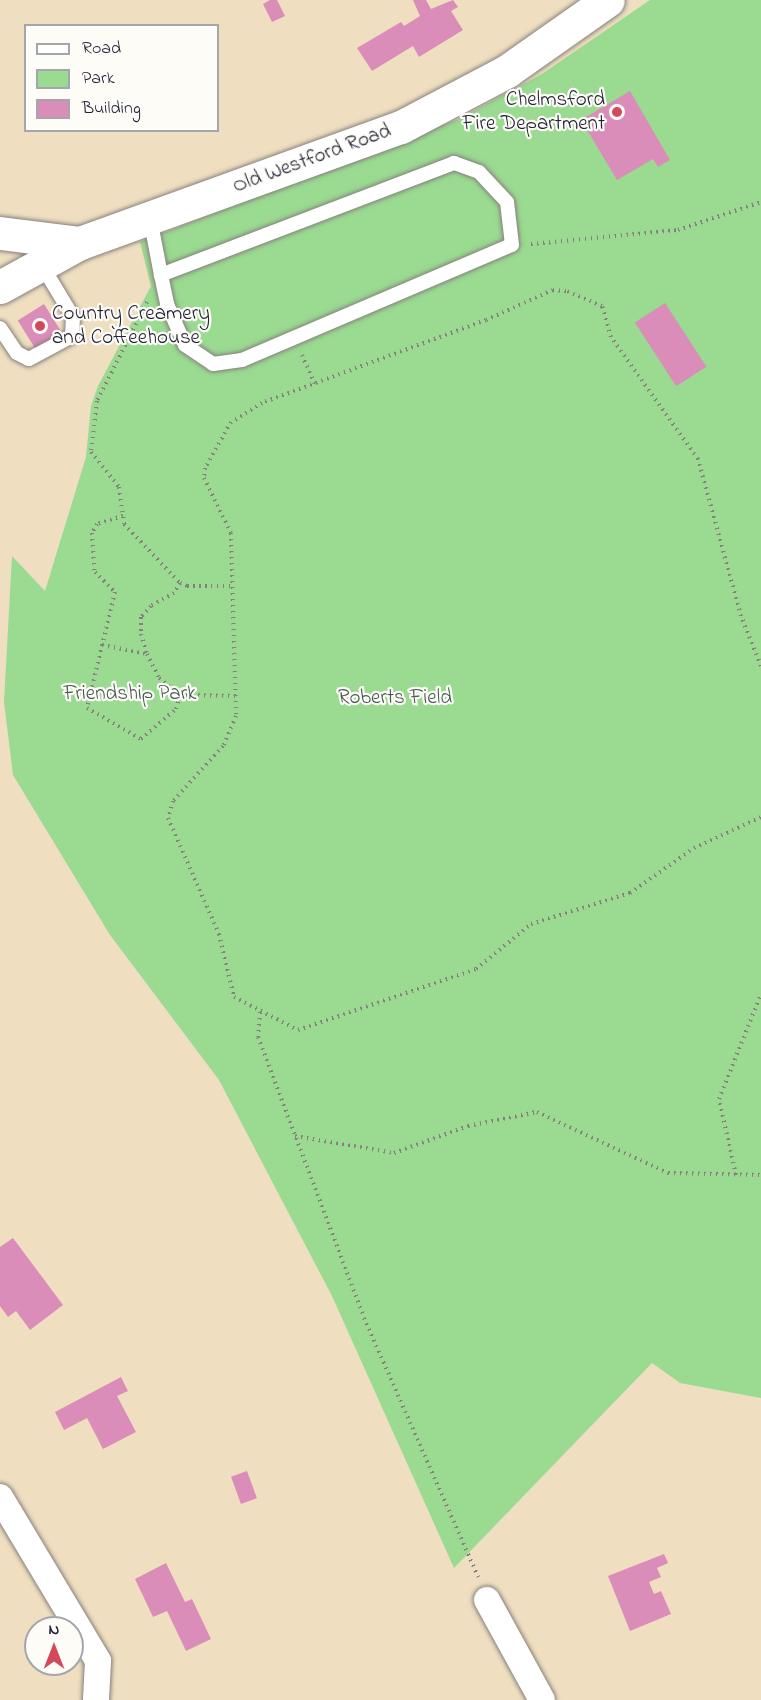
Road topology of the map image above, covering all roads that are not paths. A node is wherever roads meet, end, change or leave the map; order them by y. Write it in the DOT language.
graph roads {
  1 [pos="608,0"];
  2 [pos="150,218"];
  3 [pos="0,233"];
  4 [pos="80,243"];
  5 [pos="41,264"];
  6 [pos="161,275"];
  7 [pos="0,287"];
  8 [pos="0,328"];
  9 [pos="0,1497"];
  10 [pos="487,1600"];
  11 [pos="96,1700"];
  12 [pos="542,1700"];
  1 -- 2 [label="main road, Old Westford Road"];
  2 -- 4 [label="main road, Old Westford Road"];
  2 -- 6 [label="lane"];
  3 -- 4 [label="main road"];
  4 -- 5 [label="main road, Old Westford Road"];
  5 -- 7 [label="main road, Old Westford Road"];
  5 -- 8 [label="lane"];
  6 -- 6 [label="lane"];
  9 -- 11 [label="street"];
  10 -- 12 [label="street"];
}
